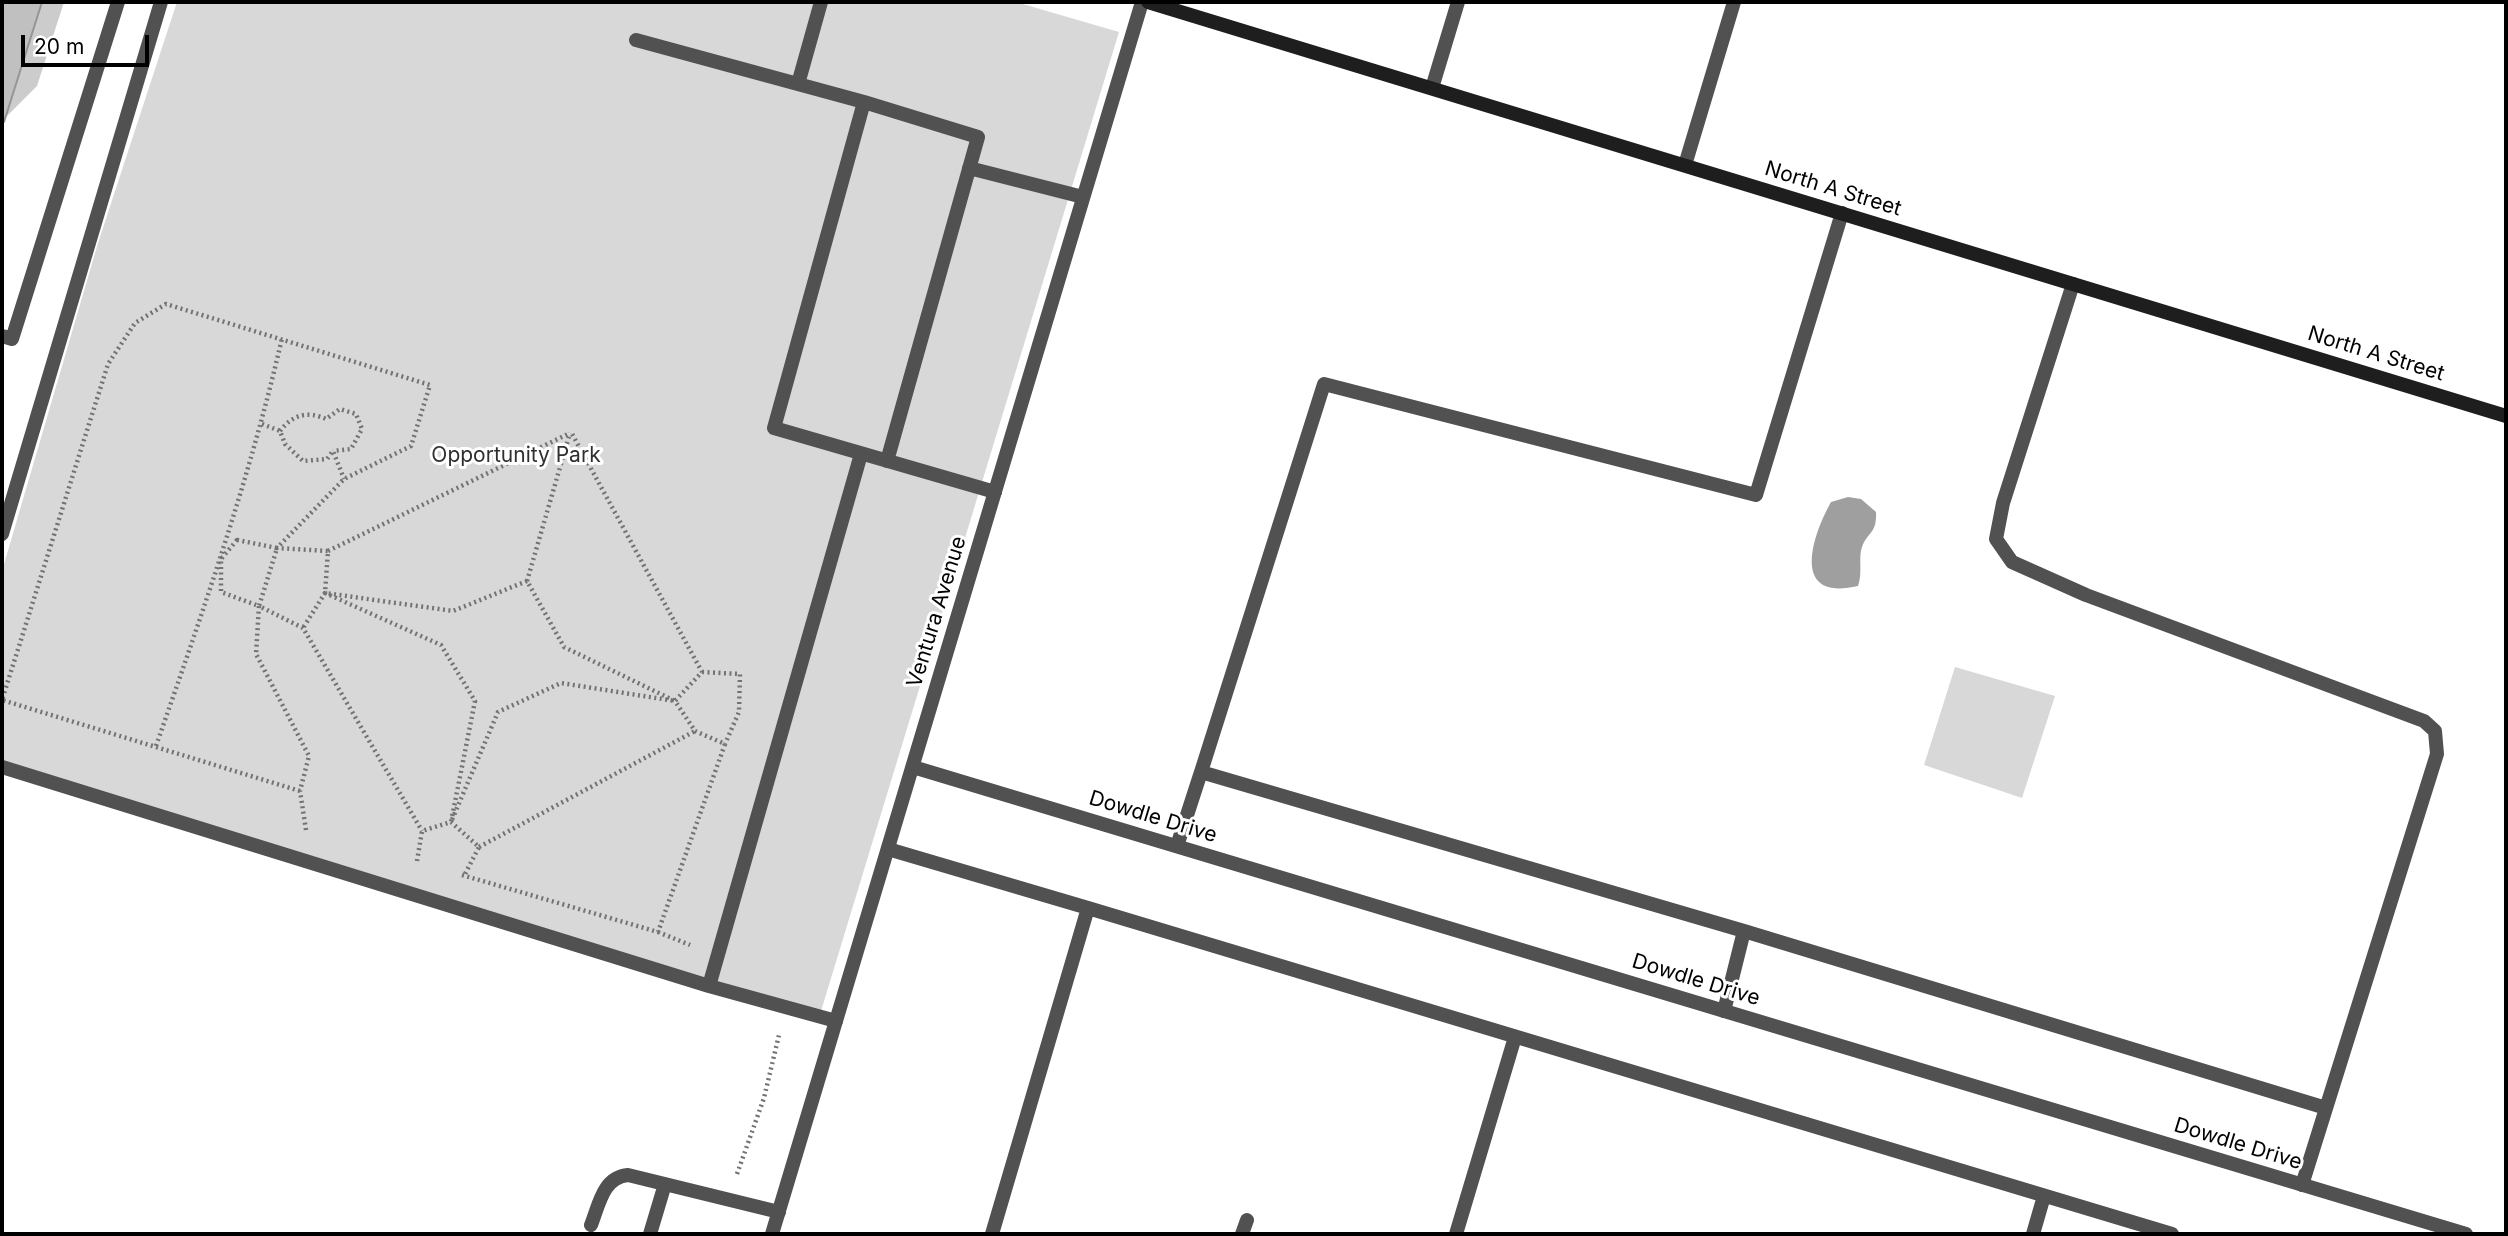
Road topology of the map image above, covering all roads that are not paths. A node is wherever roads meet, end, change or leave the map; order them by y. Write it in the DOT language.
graph roads {
  1 [pos="118,2"];
  2 [pos="161,2"];
  3 [pos="821,2"];
  4 [pos="1142,2"];
  5 [pos="1148,2"];
  6 [pos="1458,2"];
  7 [pos="1734,2"];
  8 [pos="636,40"];
  9 [pos="798,84"];
  10 [pos="1432,88"];
  11 [pos="864,102"];
  12 [pos="1685,165"];
  13 [pos="969,167"];
  14 [pos="1083,197"];
  15 [pos="1842,213"];
  16 [pos="2073,284"];
  17 [pos="2,336"];
  18 [pos="2506,416"];
  19 [pos="861,454"];
  20 [pos="887,461"];
  21 [pos="995,492"];
  22 [pos="2,534"];
  23 [pos="2,767"];
  24 [pos="913,767"];
  25 [pos="1201,772"];
  26 [pos="1177,846"];
  27 [pos="888,849"];
  28 [pos="1088,908"];
  29 [pos="1744,931"];
  30 [pos="709,986"];
  31 [pos="1724,1011"];
  32 [pos="836,1021"];
  33 [pos="1515,1037"];
  34 [pos="2326,1108"];
  35 [pos="665,1184"];
  36 [pos="2302,1185"];
  37 [pos="2044,1196"];
  38 [pos="779,1212"];
  39 [pos="591,1225"];
  40 [pos="650,1234"];
  41 [pos="772,1234"];
  42 [pos="992,1234"];
  43 [pos="1456,1234"];
  44 [pos="2033,1234"];
  45 [pos="2172,1234"];
  46 [pos="2466,1234"];
  1 -- 17 [label="street"];
  2 -- 22 [label="street"];
  3 -- 9 [label="street"];
  4 -- 14 [label="street, Ventura Avenue"];
  5 -- 10 [label="main road, North A Street"];
  6 -- 10 [label="street"];
  7 -- 12 [label="street"];
  8 -- 9 [label="street"];
  9 -- 11 [label="street"];
  10 -- 12 [label="main road, North A Street"];
  11 -- 13 [label="street"];
  11 -- 19 [label="street"];
  12 -- 15 [label="main road, North A Street"];
  13 -- 14 [label="street"];
  13 -- 20 [label="street"];
  14 -- 21 [label="street, Ventura Avenue"];
  15 -- 16 [label="main road, North A Street"];
  15 -- 25 [label="street"];
  16 -- 18 [label="main road, North A Street"];
  16 -- 34 [label="street"];
  19 -- 20 [label="street"];
  19 -- 30 [label="street"];
  20 -- 21 [label="street"];
  21 -- 24 [label="street, Ventura Avenue"];
  23 -- 30 [label="street"];
  24 -- 26 [label="street, Dowdle Drive"];
  24 -- 27 [label="street, Ventura Avenue"];
  25 -- 26 [label="street"];
  25 -- 29 [label="street"];
  26 -- 31 [label="street, Dowdle Drive"];
  27 -- 28 [label="street"];
  27 -- 32 [label="street, Ventura Avenue"];
  28 -- 33 [label="street"];
  28 -- 42 [label="street"];
  29 -- 31 [label="street"];
  29 -- 34 [label="street"];
  30 -- 32 [label="street"];
  31 -- 36 [label="street, Dowdle Drive"];
  32 -- 38 [label="street, Ventura Avenue"];
  33 -- 37 [label="street"];
  33 -- 43 [label="street"];
  34 -- 36 [label="street"];
  35 -- 38 [label="street"];
  35 -- 39 [label="street"];
  35 -- 40 [label="street"];
  36 -- 46 [label="street, Dowdle Drive"];
  37 -- 44 [label="street"];
  37 -- 45 [label="street"];
  38 -- 41 [label="street, Ventura Avenue"];
}
